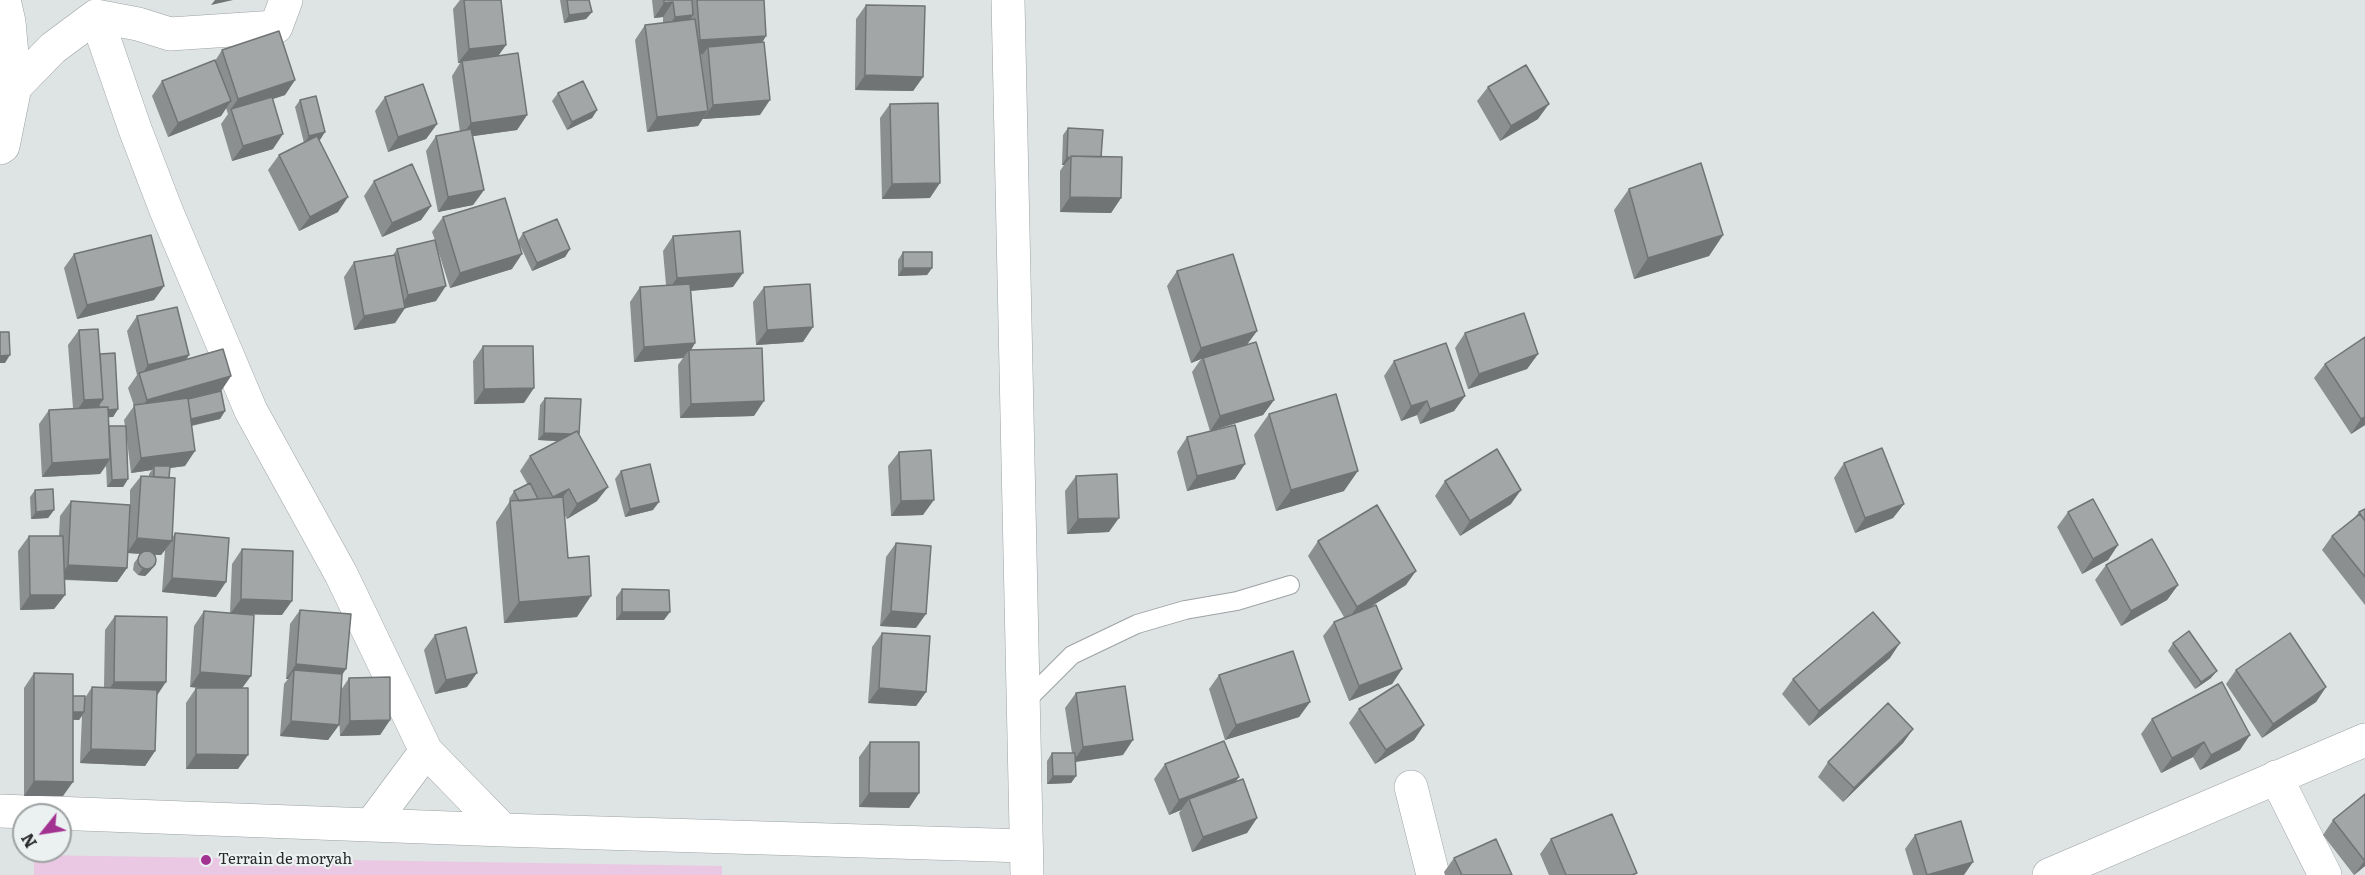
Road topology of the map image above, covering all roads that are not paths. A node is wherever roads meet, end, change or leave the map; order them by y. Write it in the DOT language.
graph roads {
  1 [pos="4,0"];
  2 [pos="286,0"];
  3 [pos="1008,0"];
  4 [pos="96,16"];
  5 [pos="15,87"];
  6 [pos="0,148"];
  7 [pos="1290,585"];
  8 [pos="1023,704"];
  9 [pos="2365,740"];
  10 [pos="426,751"];
  11 [pos="2276,777"];
  12 [pos="1411,788"];
  13 [pos="0,811"];
  14 [pos="371,825"];
  15 [pos="503,830"];
  16 [pos="1027,860"];
  17 [pos="1433,875"];
  18 [pos="2049,875"];
  19 [pos="2325,875"];
  1 -- 5 [label="street"];
  2 -- 4 [label="street"];
  3 -- 8 [label="street"];
  4 -- 5 [label="street"];
  4 -- 10 [label="street"];
  5 -- 6 [label="street"];
  7 -- 8 [label="lane"];
  8 -- 16 [label="street"];
  9 -- 11 [label="street"];
  10 -- 14 [label="street"];
  10 -- 15 [label="street"];
  11 -- 18 [label="street"];
  11 -- 19 [label="street"];
  12 -- 17 [label="street"];
  13 -- 14 [label="street"];
  14 -- 15 [label="street"];
  15 -- 16 [label="street"];
}
